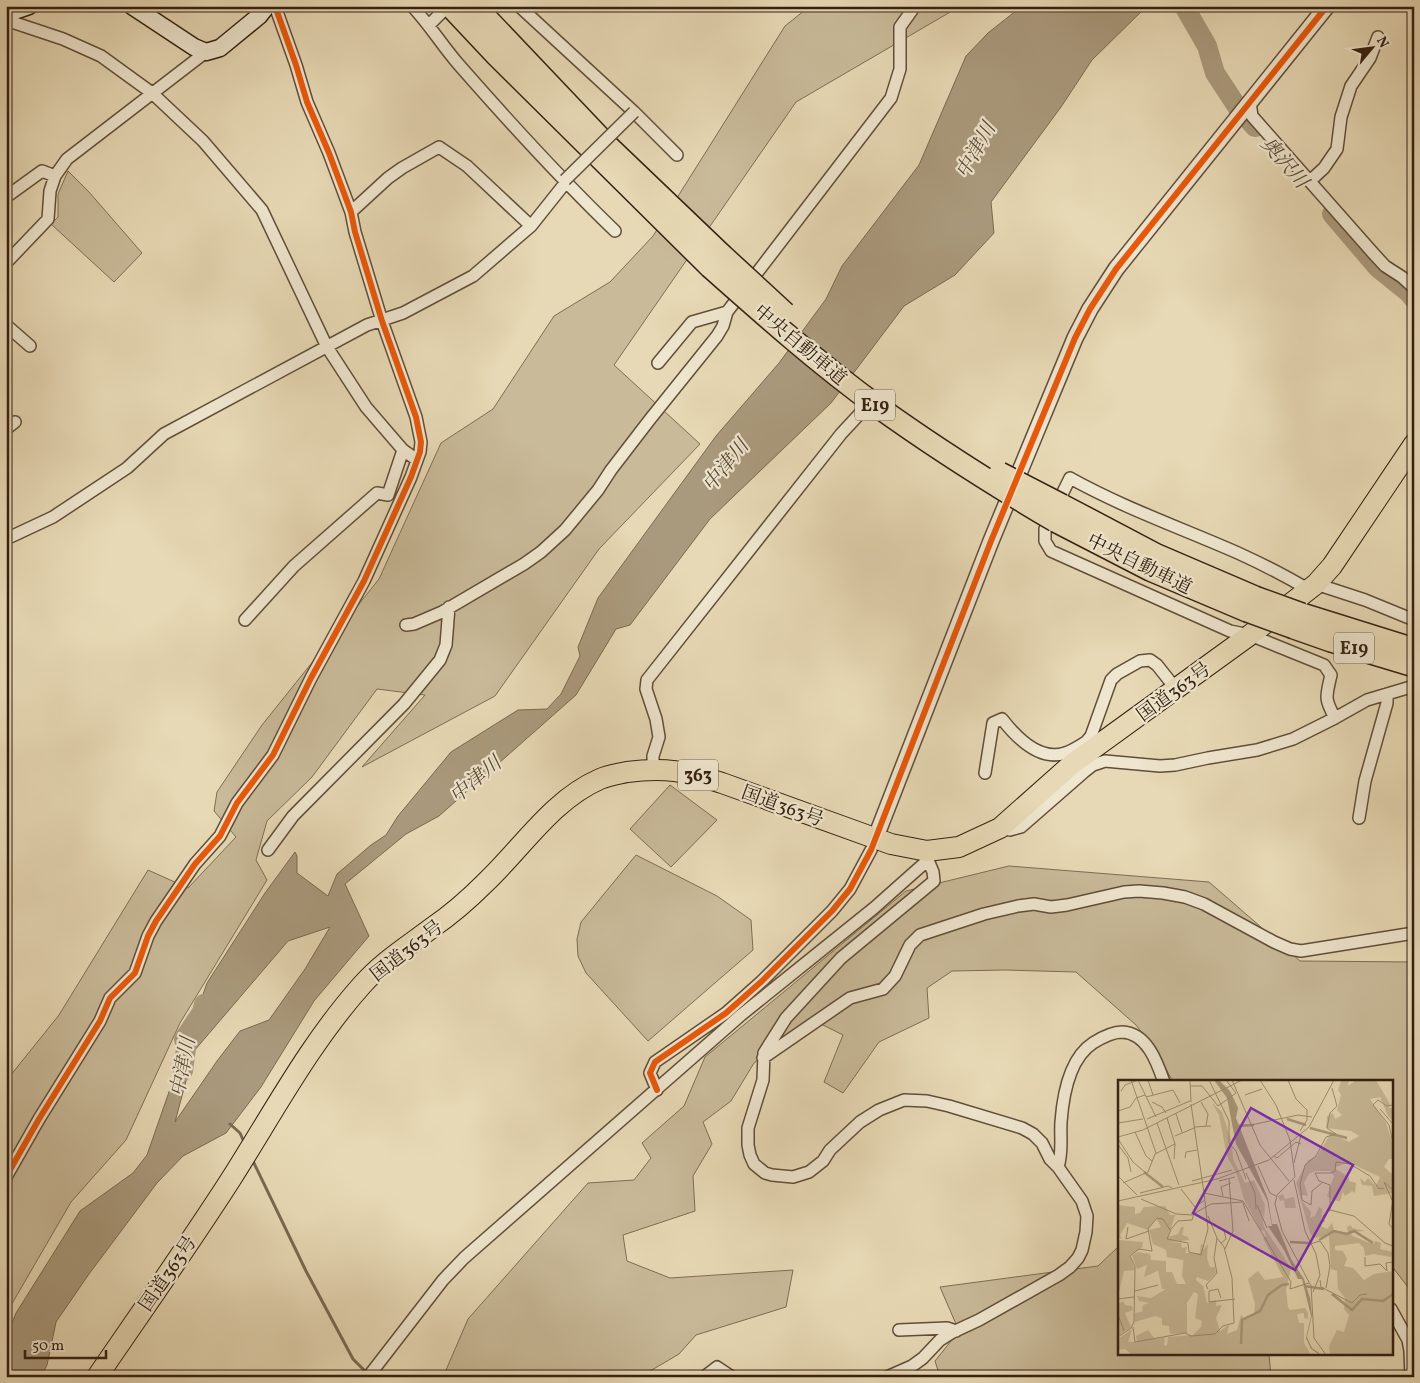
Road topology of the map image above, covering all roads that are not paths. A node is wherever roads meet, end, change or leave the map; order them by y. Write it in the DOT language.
graph roads {
  1 [pos="29,6"];
  2 [pos="132,6"];
  3 [pos="267,6"];
  4 [pos="275,6"];
  5 [pos="412,6"];
  6 [pos="449,6"];
  7 [pos="475,6"];
  8 [pos="519,6"];
  9 [pos="915,6"];
  10 [pos="1327,6"];
  11 [pos="6,14"];
  12 [pos="6,20"];
  13 [pos="429,25"];
  14 [pos="1378,37"];
  15 [pos="206,52"];
  16 [pos="152,93"];
  17 [pos="1244,108"];
  18 [pos="634,112"];
  19 [pos="677,155"];
  20 [pos="55,176"];
  21 [pos="566,181"];
  22 [pos="1310,181"];
  23 [pos="6,197"];
  24 [pos="351,212"];
  25 [pos="532,226"];
  26 [pos="615,232"];
  27 [pos="715,261"];
  28 [pos="6,262"];
  29 [pos="1414,288"];
  30 [pos="726,312"];
  31 [pos="382,321"];
  32 [pos="6,325"];
  33 [pos="30,346"];
  34 [pos="327,347"];
  35 [pos="658,363"];
  36 [pos="866,407"];
  37 [pos="1414,444"];
  38 [pos="403,450"];
  39 [pos="417,460"];
  40 [pos="6,540"];
  41 [pos="1313,587"];
  42 [pos="449,607"];
  43 [pos="245,620"];
  44 [pos="1414,620"];
  45 [pos="1298,621"];
  46 [pos="406,625"];
  47 [pos="1250,635"];
  48 [pos="1414,649"];
  49 [pos="1414,666"];
  50 [pos="1414,686"];
  51 [pos="1176,688"];
  52 [pos="1387,694"];
  53 [pos="1335,718"];
  54 [pos="1088,746"];
  55 [pos="653,769"];
  56 [pos="985,773"];
  57 [pos="1359,818"];
  58 [pos="1000,828"];
  59 [pos="879,829"];
  60 [pos="268,850"];
  61 [pos="871,850"];
  62 [pos="928,856"];
  63 [pos="1414,933"];
  64 [pos="763,1058"];
  65 [pos="1163,1080"];
  66 [pos="657,1090"];
  67 [pos="1058,1168"];
  68 [pos="6,1177"];
  69 [pos="1392,1311"];
  70 [pos="899,1330"];
  71 [pos="956,1331"];
  72 [pos="892,1376"];
  73 [pos="97,1377"];
  74 [pos="368,1377"];
  75 [pos="704,1377"];
  76 [pos="732,1377"];
  77 [pos="1411,1377"];
  1 -- 11 [label="main road"];
  2 -- 15 [label="main road"];
  3 -- 15 [label="main road"];
  4 -- 24 [label="street"];
  5 -- 13 [label="street"];
  6 -- 13 [label="street"];
  6 -- 27 [label="highway, 中央自動車道 / E19"];
  7 -- 27 [label="highway, 中央自動車道 / E19"];
  8 -- 18 [label="street"];
  9 -- 30 [label="street"];
  10 -- 17 [label="street"];
  12 -- 16 [label="street"];
  13 -- 21 [label="street"];
  14 -- 22 [label="street"];
  15 -- 16 [label="street"];
  16 -- 20 [label="street"];
  16 -- 34 [label="street"];
  17 -- 22 [label="street"];
  17 -- 59 [label="street"];
  18 -- 19 [label="street"];
  18 -- 21 [label="street, bridge"];
  20 -- 23 [label="street"];
  20 -- 28 [label="street"];
  21 -- 25 [label="street"];
  21 -- 26 [label="street"];
  22 -- 29 [label="street"];
  24 -- 25 [label="street"];
  24 -- 31 [label="street"];
  25 -- 31 [label="street"];
  27 -- 45 [label="highway, 中央自動車道 / E19, bridge"];
  30 -- 35 [label="street"];
  30 -- 42 [label="street"];
  31 -- 34 [label="street"];
  31 -- 39 [label="street"];
  32 -- 33 [label="street"];
  34 -- 38 [label="street"];
  34 -- 40 [label="street"];
  36 -- 55 [label="street"];
  37 -- 41 [label="highway, 国道363号 / 363"];
  38 -- 39 [label="street"];
  38 -- 43 [label="street"];
  39 -- 68 [label="street"];
  41 -- 44 [label="street"];
  41 -- 47 [label="highway, 国道363号 / 363"];
  41 -- 47 [label="street"];
  42 -- 46 [label="street"];
  42 -- 60 [label="street"];
  45 -- 48 [label="highway, 中央自動車道 / E19"];
  45 -- 49 [label="highway, 中央自動車道 / E19"];
  47 -- 51 [label="highway, 国道363号 / 363"];
  47 -- 53 [label="street"];
  50 -- 52 [label="street"];
  51 -- 54 [label="highway, 国道363号 / 363"];
  51 -- 54 [label="street"];
  52 -- 53 [label="street"];
  52 -- 57 [label="street"];
  53 -- 58 [label="street"];
  54 -- 56 [label="street"];
  54 -- 58 [label="highway, 国道363号 / 363"];
  55 -- 62 [label="highway, 国道363号 / 363"];
  55 -- 73 [label="highway, 国道363号 / 363"];
  58 -- 62 [label="highway, 国道363号 / 363"];
  61 -- 66 [label="street"];
  62 -- 64 [label="street"];
  62 -- 66 [label="street"];
  63 -- 64 [label="street"];
  64 -- 67 [label="street"];
  65 -- 67 [label="street"];
  66 -- 74 [label="street"];
  67 -- 71 [label="street"];
  69 -- 77 [label="street"];
  70 -- 71 [label="street"];
  71 -- 72 [label="street"];
  75 -- 76 [label="street"];
}
